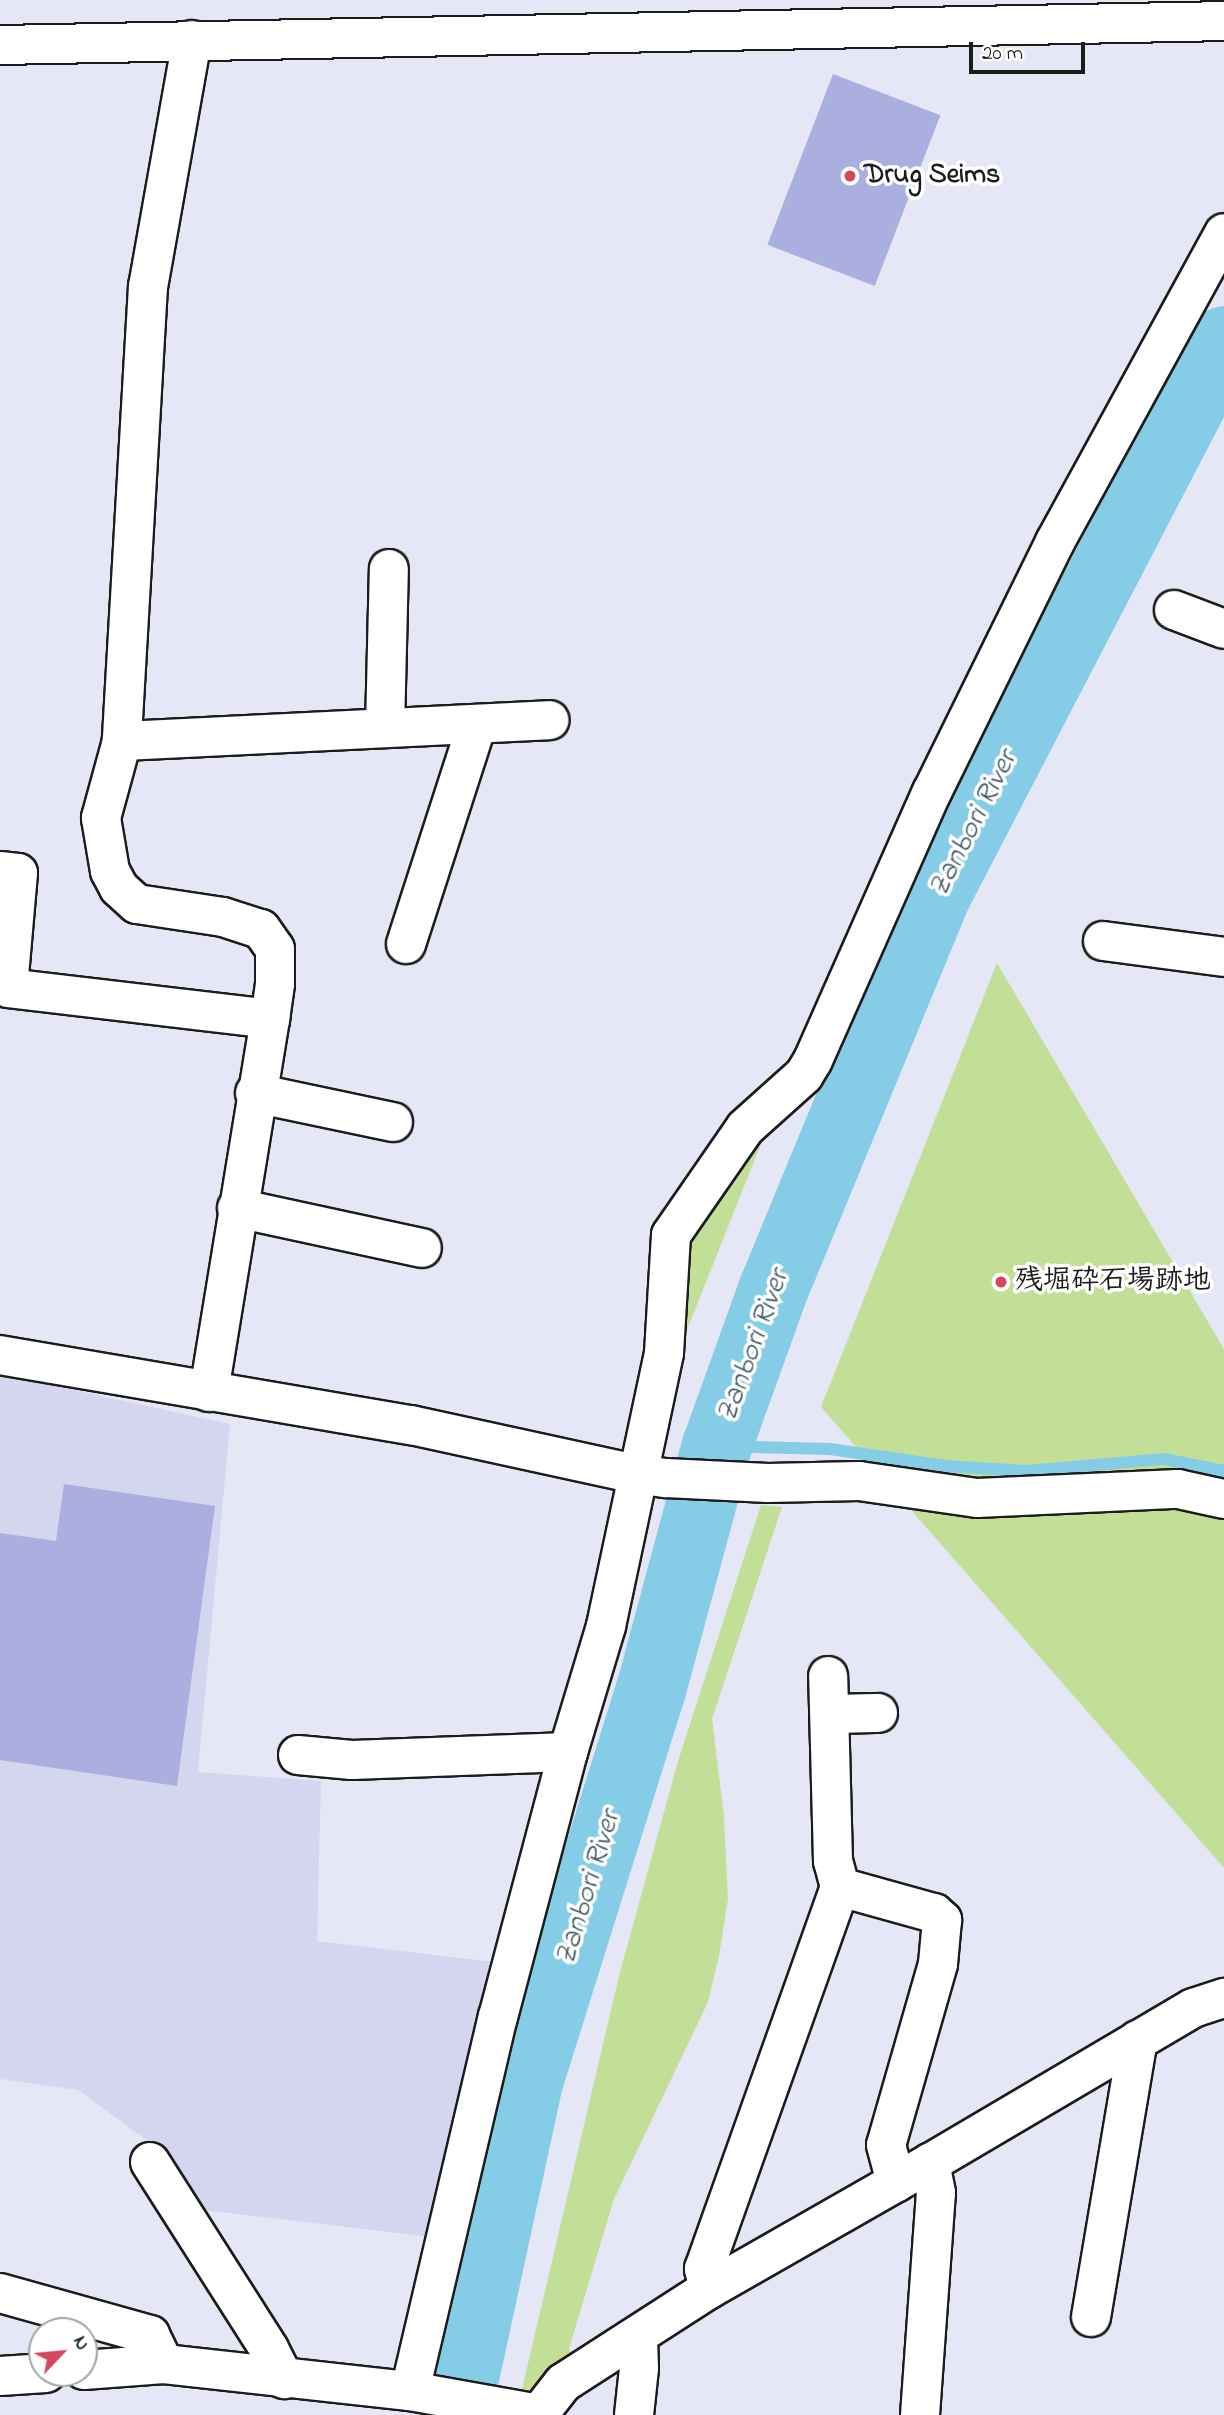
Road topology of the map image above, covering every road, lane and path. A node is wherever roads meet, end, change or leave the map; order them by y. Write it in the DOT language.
graph roads {
  1 [pos="1041,12"];
  2 [pos="1224,21"];
  3 [pos="192,40"];
  4 [pos="0,45"];
  5 [pos="1224,233"];
  6 [pos="389,569"];
  7 [pos="1174,610"];
  8 [pos="1224,629"];
  9 [pos="549,720"];
  10 [pos="477,724"];
  11 [pos="385,728"];
  12 [pos="122,741"];
  13 [pos="0,871"];
  14 [pos="1103,941"];
  15 [pos="406,944"];
  16 [pos="1224,957"];
  17 [pos="270,1019"];
  18 [pos="255,1093"];
  19 [pos="393,1122"];
  20 [pos="237,1208"];
  21 [pos="422,1248"];
  22 [pos="0,1356"];
  23 [pos="209,1392"];
  24 [pos="651,1476"];
  25 [pos="1224,1499"];
  26 [pos="828,1676"];
  27 [pos="878,1713"];
  28 [pos="830,1714"];
  29 [pos="568,1752"];
  30 [pos="298,1755"];
  31 [pos="840,1887"];
  32 [pos="1224,1998"];
  33 [pos="1138,2040"];
  34 [pos="150,2162"];
  35 [pos="930,2164"];
  36 [pos="896,2183"];
  37 [pos="709,2289"];
  38 [pos="0,2293"];
  39 [pos="1091,2317"];
  40 [pos="638,2337"];
  41 [pos="164,2364"];
  42 [pos="98,2369"];
  43 [pos="28,2374"];
  44 [pos="0,2376"];
  45 [pos="284,2379"];
  46 [pos="416,2392"];
  47 [pos="366,2401"];
  48 [pos="533,2413"];
  49 [pos="634,2415"];
  50 [pos="920,2415"];
  1 -- 2 [label="street"];
  1 -- 3 [label="street"];
  3 -- 4 [label="street"];
  3 -- 12 [label="street"];
  5 -- 24 [label="street"];
  6 -- 11 [label="street"];
  7 -- 8 [label="street"];
  9 -- 10 [label="street"];
  10 -- 11 [label="street"];
  10 -- 15 [label="street"];
  11 -- 12 [label="street"];
  12 -- 17 [label="street"];
  13 -- 17 [label="street"];
  14 -- 16 [label="street"];
  17 -- 18 [label="street"];
  18 -- 19 [label="street"];
  18 -- 20 [label="street"];
  20 -- 21 [label="street"];
  20 -- 23 [label="street"];
  22 -- 23 [label="street"];
  23 -- 24 [label="street"];
  24 -- 25 [label="street"];
  24 -- 29 [label="street"];
  26 -- 28 [label="street"];
  27 -- 28 [label="street"];
  28 -- 31 [label="street"];
  29 -- 30 [label="street"];
  29 -- 46 [label="street"];
  31 -- 36 [label="street"];
  31 -- 37 [label="street"];
  32 -- 33 [label="street"];
  33 -- 35 [label="street"];
  33 -- 39 [label="street"];
  34 -- 45 [label="street"];
  35 -- 36 [label="street"];
  35 -- 50 [label="street"];
  36 -- 37 [label="street"];
  37 -- 40 [label="street"];
  38 -- 41 [label="street"];
  40 -- 48 [label="street"];
  40 -- 49 [label="street"];
  41 -- 42 [label="street"];
  41 -- 45 [label="street"];
  43 -- 44 [label="street"];
  45 -- 47 [label="street"];
  46 -- 47 [label="street"];
  46 -- 48 [label="street"];
}
